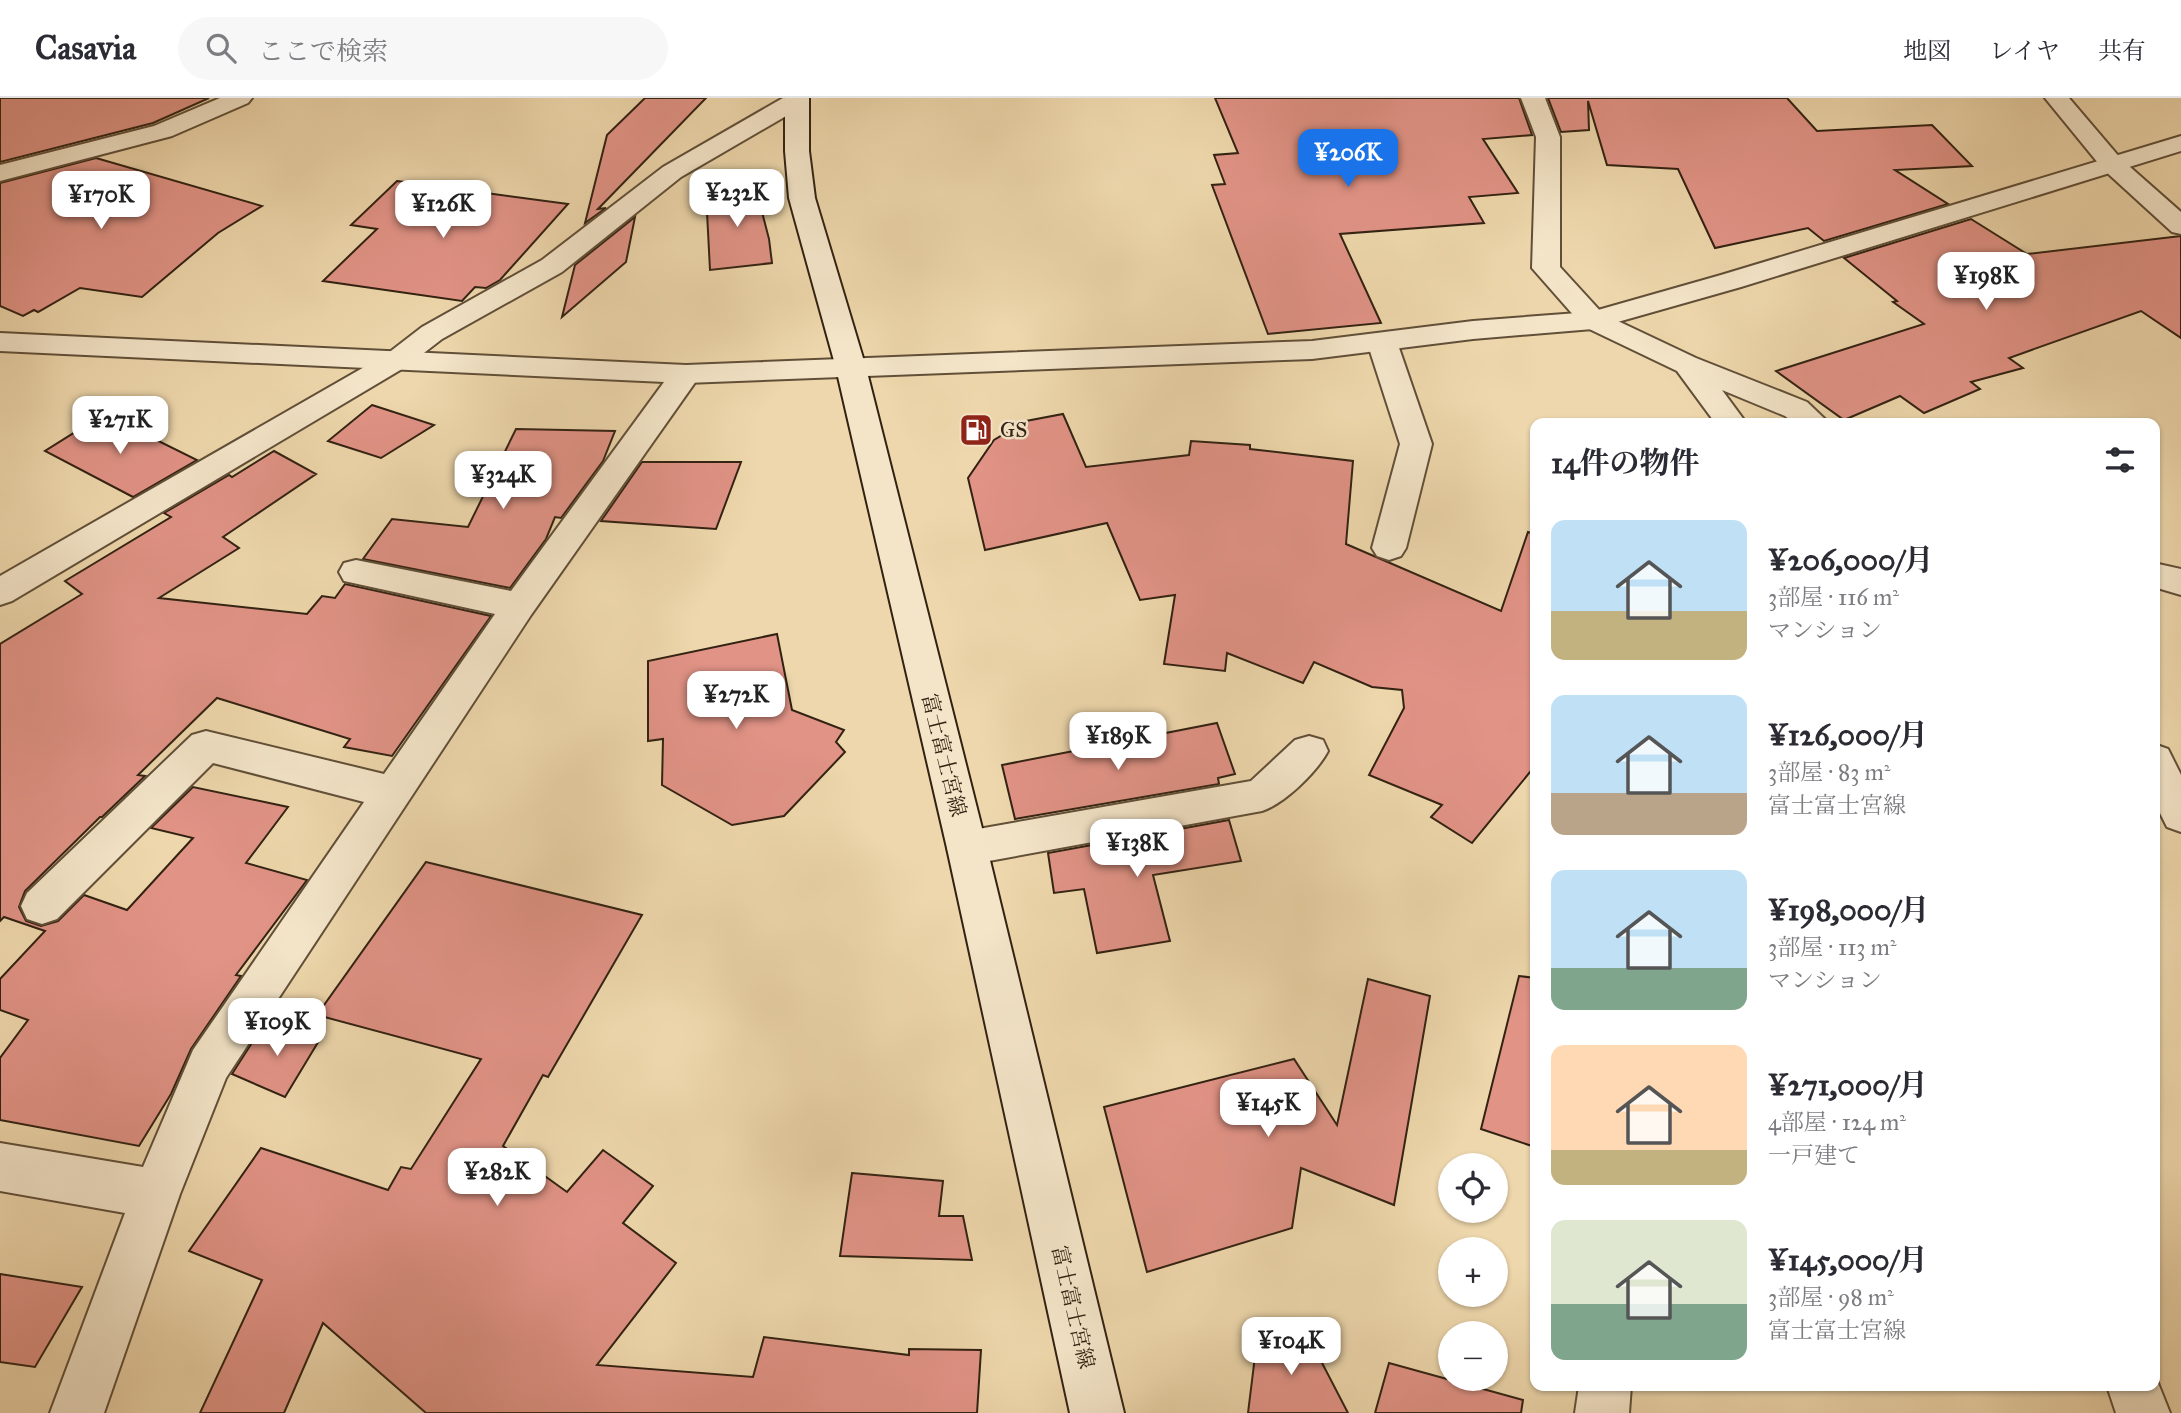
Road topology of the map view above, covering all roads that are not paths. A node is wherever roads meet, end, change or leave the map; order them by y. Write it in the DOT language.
graph roads {
  1 [pos="240,98"];
  2 [pos="1533,98"];
  3 [pos="2054,98"];
  4 [pos="797,99"];
  5 [pos="2181,143"];
  6 [pos="2112,164"];
  7 [pos="0,173"];
  8 [pos="2181,226"];
  9 [pos="1593,320"];
  10 [pos="0,342"];
  11 [pos="1382,342"];
  12 [pos="397,360"];
  13 [pos="1686,363"];
  14 [pos="851,368"];
  15 [pos="686,373"];
  16 [pos="1727,418"];
  17 [pos="1807,418"];
  18 [pos="1389,548"];
  19 [pos="356,572"];
  20 [pos="2160,577"];
  21 [pos="2181,582"];
  22 [pos="0,592"];
  23 [pos="519,606"];
  24 [pos="1309,751"];
  25 [pos="2160,772"];
  26 [pos="393,793"];
  27 [pos="2181,815"];
  28 [pos="967,848"];
  29 [pos="42,906"];
  30 [pos="0,1167"];
  31 [pos="156,1194"];
  32 [pos="1604,1391"];
  33 [pos="2135,1391"];
  34 [pos="77,1413"];
  35 [pos="1097,1413"];
  36 [pos="1602,1413"];
  37 [pos="2143,1413"];
  1 -- 7 [label="street"];
  2 -- 9 [label="street"];
  3 -- 6 [label="street"];
  4 -- 12 [label="street"];
  4 -- 14 [label="street, 富士富士宮線"];
  5 -- 6 [label="street"];
  6 -- 8 [label="street"];
  6 -- 9 [label="street"];
  9 -- 11 [label="street"];
  9 -- 13 [label="street"];
  10 -- 12 [label="street"];
  11 -- 14 [label="street"];
  11 -- 18 [label="street"];
  12 -- 15 [label="street"];
  12 -- 22 [label="street"];
  13 -- 16 [label="street"];
  13 -- 17 [label="street"];
  14 -- 15 [label="street"];
  14 -- 28 [label="street, 富士富士宮線"];
  15 -- 23 [label="street"];
  19 -- 23 [label="street"];
  20 -- 21 [label="street"];
  23 -- 26 [label="street"];
  24 -- 28 [label="street"];
  25 -- 27 [label="street"];
  26 -- 29 [label="street"];
  26 -- 31 [label="street"];
  28 -- 35 [label="street, 富士富士宮線"];
  30 -- 31 [label="street"];
  31 -- 34 [label="street"];
  32 -- 36 [label="street"];
  33 -- 37 [label="street"];
}
